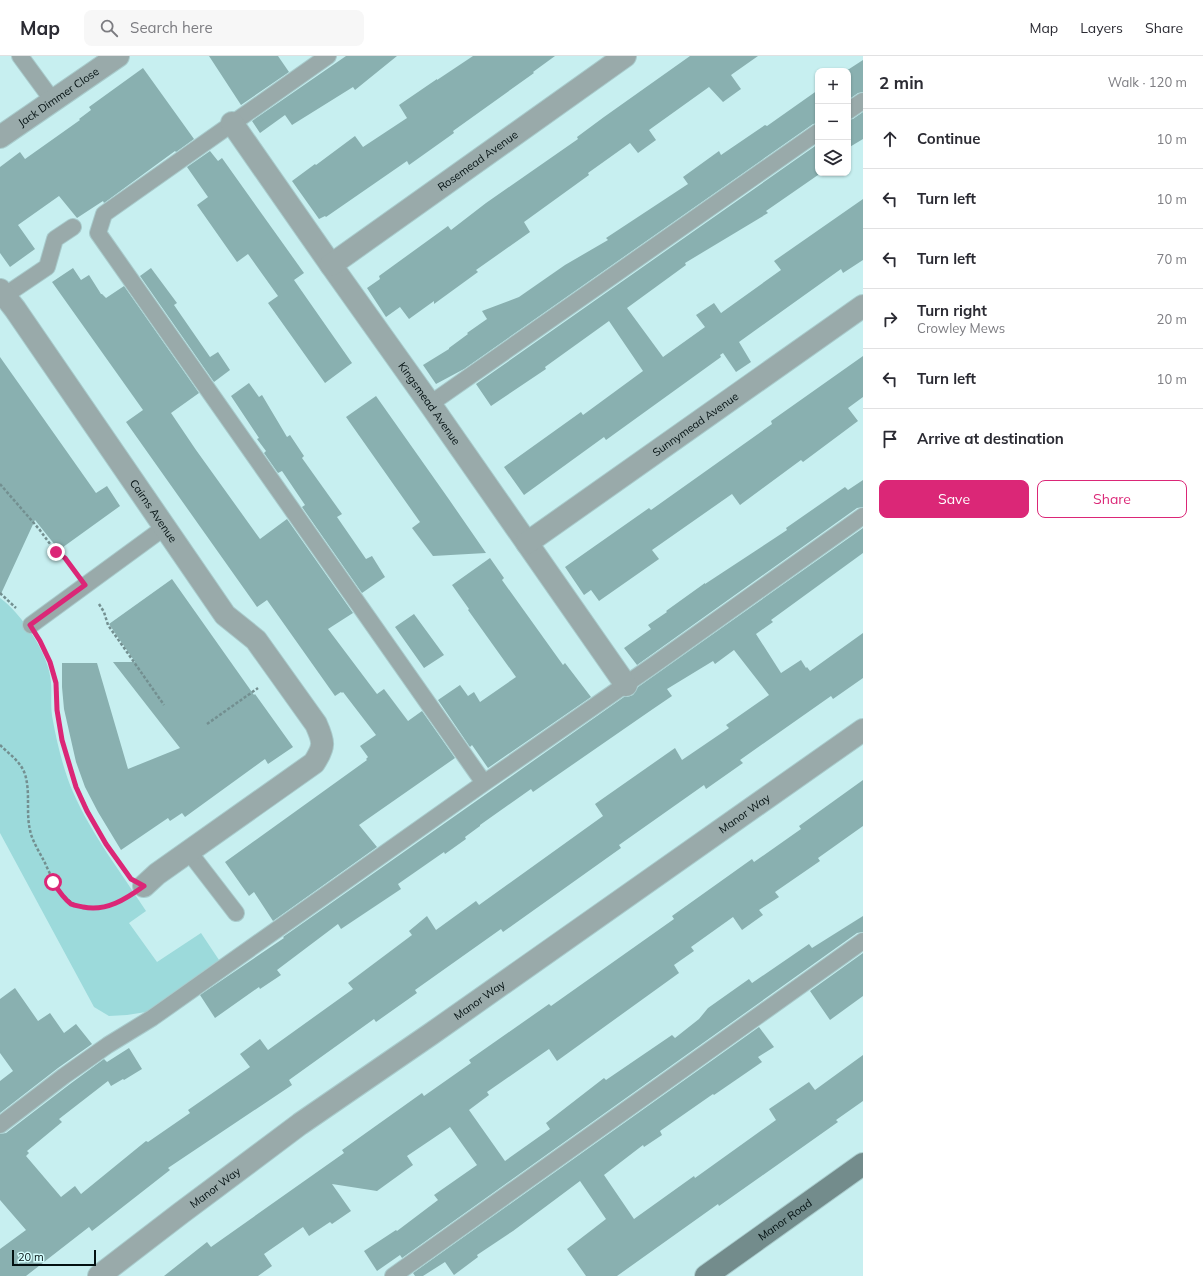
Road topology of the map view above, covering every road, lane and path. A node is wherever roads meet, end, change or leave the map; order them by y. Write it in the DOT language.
graph roads {
  1 [pos="20,56"];
  2 [pos="118,56"];
  3 [pos="328,56"];
  4 [pos="625,56"];
  5 [pos="863,100"];
  6 [pos="53,101"];
  7 [pos="851,109"];
  8 [pos="232,123"];
  9 [pos="815,134"];
  10 [pos="0,137"];
  11 [pos="73,227"];
  12 [pos="331,266"];
  13 [pos="2,293"];
  14 [pos="863,306"];
  15 [pos="430,404"];
  16 [pos="0,484"];
  17 [pos="863,516"];
  18 [pos="165,527"];
  19 [pos="527,543"];
  20 [pos="85,585"];
  21 [pos="0,593"];
  22 [pos="30,625"];
  23 [pos="280,673"];
  24 [pos="626,685"];
  25 [pos="164,705"];
  26 [pos="207,724"];
  27 [pos="863,730"];
  28 [pos="0,746"];
  29 [pos="484,783"];
  30 [pos="189,852"];
  31 [pos="144,886"];
  32 [pos="236,913"];
  33 [pos="863,940"];
  34 [pos="0,1125"];
  35 [pos="863,1164"];
  36 [pos="99,1276"];
  37 [pos="393,1276"];
  38 [pos="706,1276"];
  1 -- 6 [label="lane"];
  2 -- 6 [label="street, Jack Dimmer Close"];
  3 -- 8 [label="lane"];
  4 -- 12 [label="street, Rosemead Avenue"];
  5 -- 7 [label="lane"];
  6 -- 10 [label="street, Jack Dimmer Close"];
  8 -- 12 [label="street, Kingsmead Avenue"];
  8 -- 29 [label="lane"];
  9 -- 15 [label="lane"];
  11 -- 13 [label="lane"];
  12 -- 15 [label="street, Kingsmead Avenue"];
  13 -- 18 [label="street, Cairns Avenue"];
  14 -- 19 [label="street, Sunnymead Avenue"];
  15 -- 19 [label="street, Kingsmead Avenue"];
  16 -- 20 [label="path"];
  17 -- 24 [label="lane"];
  18 -- 20 [label="lane"];
  18 -- 23 [label="street, Cairns Avenue"];
  19 -- 24 [label="street, Kingsmead Avenue"];
  20 -- 22 [label="lane"];
  20 -- 25 [label="path"];
  21 -- 22 [label="path"];
  22 -- 31 [label="path"];
  23 -- 26 [label="path"];
  23 -- 30 [label="street, Cairns Avenue"];
  24 -- 29 [label="lane"];
  27 -- 36 [label="street, Manor Way"];
  28 -- 31 [label="path"];
  29 -- 34 [label="lane"];
  30 -- 31 [label="street, Cairns Avenue"];
  30 -- 32 [label="lane"];
  33 -- 37 [label="lane"];
  35 -- 38 [label="main road, Manor Road"];
}
